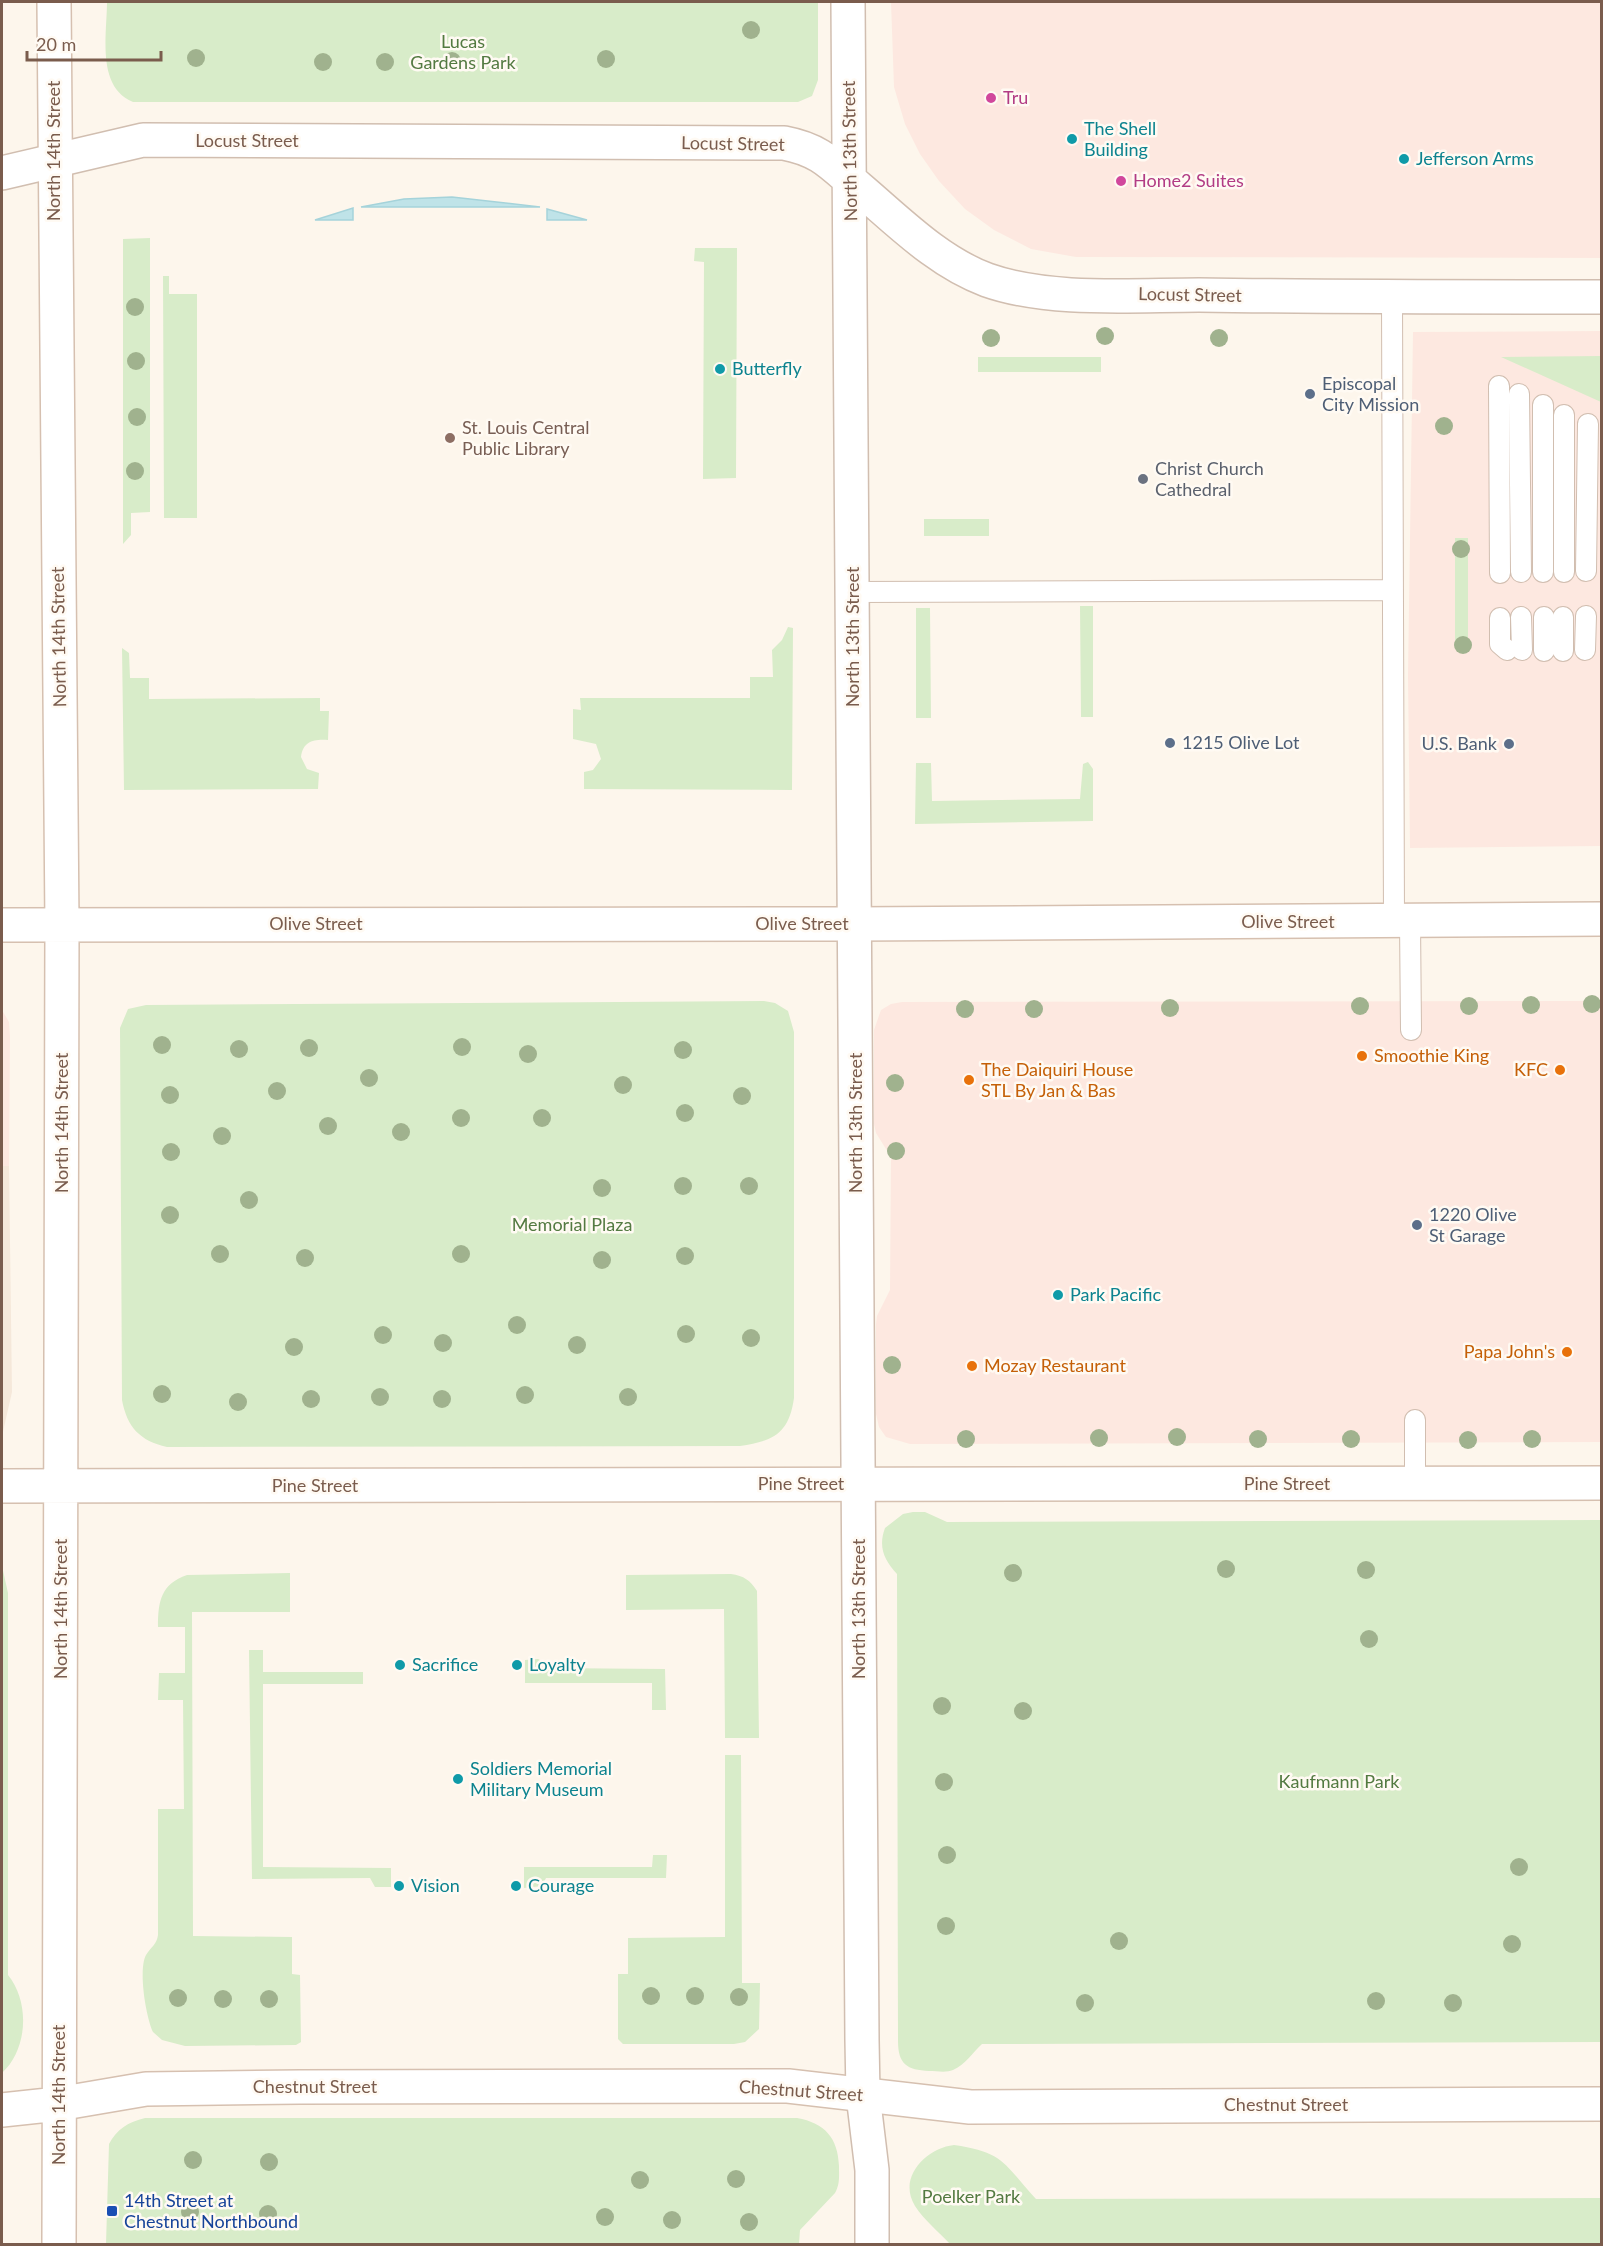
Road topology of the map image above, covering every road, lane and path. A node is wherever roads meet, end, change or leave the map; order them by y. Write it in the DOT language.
graph roads {
  1 [pos="54,2"];
  2 [pos="848,2"];
  3 [pos="54,162"];
  4 [pos="2,174"];
  5 [pos="851,182"];
  6 [pos="1392,297"];
  7 [pos="1602,297"];
  8 [pos="1499,386"];
  9 [pos="1520,394"];
  10 [pos="1543,405"];
  11 [pos="1564,415"];
  12 [pos="1588,424"];
  13 [pos="1586,571"];
  14 [pos="1521,572"];
  15 [pos="1544,572"];
  16 [pos="1564,572"];
  17 [pos="1500,573"];
  18 [pos="1393,590"];
  19 [pos="853,592"];
  20 [pos="1586,616"];
  21 [pos="1544,617"];
  22 [pos="1563,617"];
  23 [pos="1500,618"];
  24 [pos="1521,618"];
  25 [pos="1585,650"];
  26 [pos="1544,651"];
  27 [pos="1563,651"];
  28 [pos="1602,919"];
  29 [pos="1402,921"];
  30 [pos="855,924"];
  31 [pos="62,925"];
  32 [pos="2,926"];
  33 [pos="1412,1030"];
  34 [pos="1415,1420"];
  35 [pos="1415,1483"];
  36 [pos="1602,1483"];
  37 [pos="858,1484"];
  38 [pos="2,1486"];
  39 [pos="62,1486"];
  40 [pos="863,2095"];
  41 [pos="58,2104"];
  42 [pos="1602,2104"];
  43 [pos="2,2110"];
  44 [pos="59,2244"];
  45 [pos="872,2244"];
  1 -- 3 [label="street, North 14th Street"];
  2 -- 5 [label="street, North 13th Street"];
  3 -- 4 [label="street, Locust Street"];
  3 -- 5 [label="street, Locust Street"];
  3 -- 31 [label="street, North 14th Street"];
  5 -- 6 [label="street, Locust Street"];
  5 -- 19 [label="street, North 13th Street"];
  6 -- 7 [label="street, Locust Street"];
  6 -- 18 [label="lane"];
  8 -- 17 [label="lane"];
  9 -- 14 [label="lane"];
  10 -- 15 [label="lane"];
  11 -- 16 [label="lane"];
  12 -- 13 [label="lane"];
  18 -- 19 [label="lane"];
  18 -- 29 [label="lane"];
  19 -- 30 [label="street, North 13th Street"];
  20 -- 25 [label="lane"];
  21 -- 26 [label="lane"];
  22 -- 27 [label="lane"];
  23 -- 24 [label="lane"];
  28 -- 29 [label="street, Olive Street"];
  29 -- 30 [label="street, Olive Street"];
  29 -- 33 [label="lane"];
  30 -- 31 [label="street, Olive Street"];
  30 -- 37 [label="street, North 13th Street"];
  31 -- 32 [label="street, Olive Street"];
  31 -- 39 [label="street, North 14th Street"];
  34 -- 35 [label="lane"];
  35 -- 36 [label="street, Pine Street"];
  35 -- 37 [label="street, Pine Street"];
  37 -- 39 [label="street, Pine Street"];
  37 -- 40 [label="street, North 13th Street"];
  38 -- 39 [label="street, Pine Street"];
  39 -- 41 [label="street, North 14th Street"];
  40 -- 41 [label="street, Chestnut Street"];
  40 -- 42 [label="street, Chestnut Street"];
  40 -- 45 [label="street, North 13th Street"];
  41 -- 43 [label="street, Chestnut Street"];
  41 -- 44 [label="street, North 14th Street"];
}
